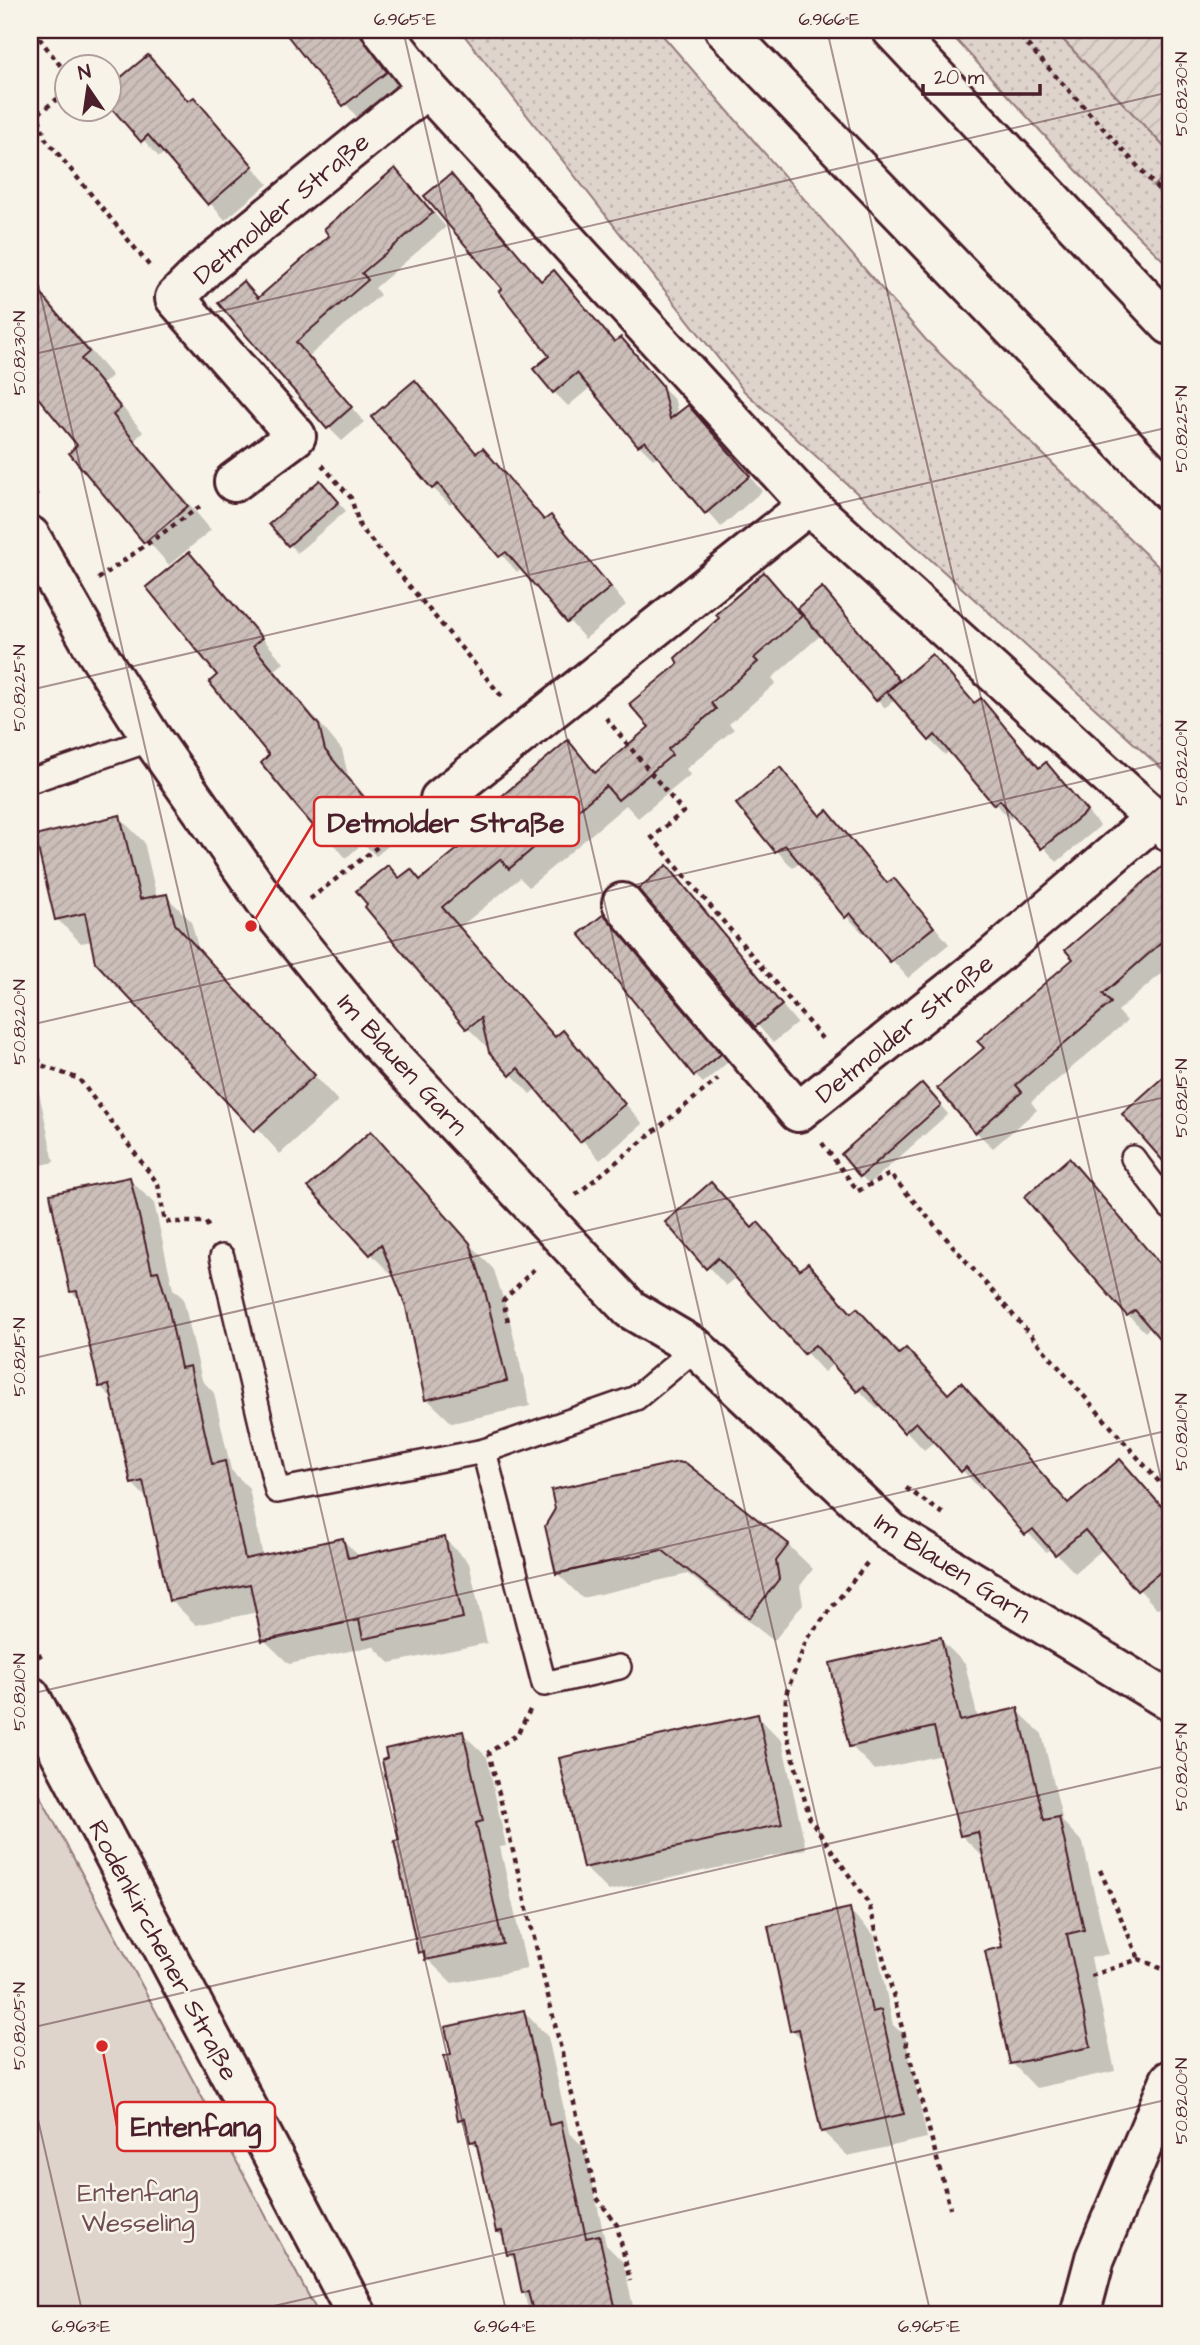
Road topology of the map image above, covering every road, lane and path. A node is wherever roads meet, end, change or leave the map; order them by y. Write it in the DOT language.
graph roads {
  1 [pos="33,30"];
  2 [pos="382,30"];
  3 [pos="725,30"];
  4 [pos="892,30"];
  5 [pos="1014,30"];
  6 [pos="52,55"];
  7 [pos="427,88"];
  8 [pos="52,103"];
  9 [pos="1170,187"];
  10 [pos="1162,194"];
  11 [pos="1170,202"];
  12 [pos="175,298"];
  13 [pos="1170,325"];
  14 [pos="296,436"];
  15 [pos="234,482"];
  16 [pos="30,483"];
  17 [pos="1170,492"];
  18 [pos="808,505"];
  19 [pos="36,521"];
  20 [pos="88,586"];
  21 [pos="581,687"];
  22 [pos="528,728"];
  23 [pos="152,739"];
  24 [pos="30,781"];
  25 [pos="440,799"];
  26 [pos="1162,826"];
  27 [pos="622,902"];
  28 [pos="304,904"];
  29 [pos="30,1039"];
  30 [pos="748,1053"];
  31 [pos="850,1072"];
  32 [pos="798,1112"];
  33 [pos="1133,1158"];
  34 [pos="567,1202"];
  35 [pos="1170,1207"];
  36 [pos="222,1257"];
  37 [pos="540,1263"];
  38 [pos="508,1321"];
  39 [pos="696,1348"];
  40 [pos="484,1451"];
  41 [pos="895,1480"];
  42 [pos="1167,1491"];
  43 [pos="951,1520"];
  44 [pos="891,1532"];
  45 [pos="619,1667"];
  46 [pos="544,1684"];
  47 [pos="30,1696"];
  48 [pos="1170,1701"];
  49 [pos="1100,1870"];
  50 [pos="1139,1959"];
  51 [pos="1170,1972"];
  52 [pos="1091,1976"];
  53 [pos="1170,2080"];
  54 [pos="950,2208"];
  55 [pos="630,2281"];
  56 [pos="357,2315"];
  57 [pos="1080,2315"];
  1 -- 6 [label="path"];
  2 -- 7 [label="main road, Detmolder Straße"];
  3 -- 17 [label="main road"];
  4 -- 13 [label="main road"];
  5 -- 10 [label="path"];
  7 -- 12 [label="main road, Detmolder Straße"];
  7 -- 18 [label="main road, Detmolder Straße"];
  8 -- 12 [label="path"];
  9 -- 10 [label="path"];
  10 -- 11 [label="path"];
  12 -- 14 [label="main road, Detmolder Straße"];
  14 -- 15 [label="main road"];
  14 -- 22 [label="path"];
  15 -- 20 [label="path"];
  16 -- 19 [label="path"];
  18 -- 21 [label="main road"];
  18 -- 26 [label="main road, Detmolder Straße"];
  19 -- 23 [label="main road, Im Blauen Garn"];
  21 -- 22 [label="main road"];
  21 -- 31 [label="path"];
  22 -- 25 [label="main road"];
  23 -- 24 [label="lane"];
  23 -- 39 [label="main road, Im Blauen Garn"];
  25 -- 28 [label="path"];
  26 -- 31 [label="main road, Detmolder Straße"];
  27 -- 30 [label="main road, Detmolder Straße"];
  29 -- 36 [label="path"];
  30 -- 32 [label="main road, Detmolder Straße"];
  30 -- 34 [label="path"];
  31 -- 32 [label="main road, Detmolder Straße"];
  32 -- 42 [label="path"];
  33 -- 35 [label="lane"];
  36 -- 40 [label="lane"];
  37 -- 38 [label="path"];
  39 -- 40 [label="lane"];
  39 -- 44 [label="main road, Im Blauen Garn"];
  40 -- 46 [label="lane"];
  41 -- 43 [label="path"];
  44 -- 48 [label="main road, Im Blauen Garn"];
  44 -- 54 [label="path"];
  45 -- 46 [label="lane"];
  46 -- 55 [label="path"];
  47 -- 56 [label="main road, Rodenkirchener Straße"];
  49 -- 50 [label="path"];
  50 -- 51 [label="path"];
  50 -- 52 [label="path"];
  53 -- 57 [label="main road"];
}
